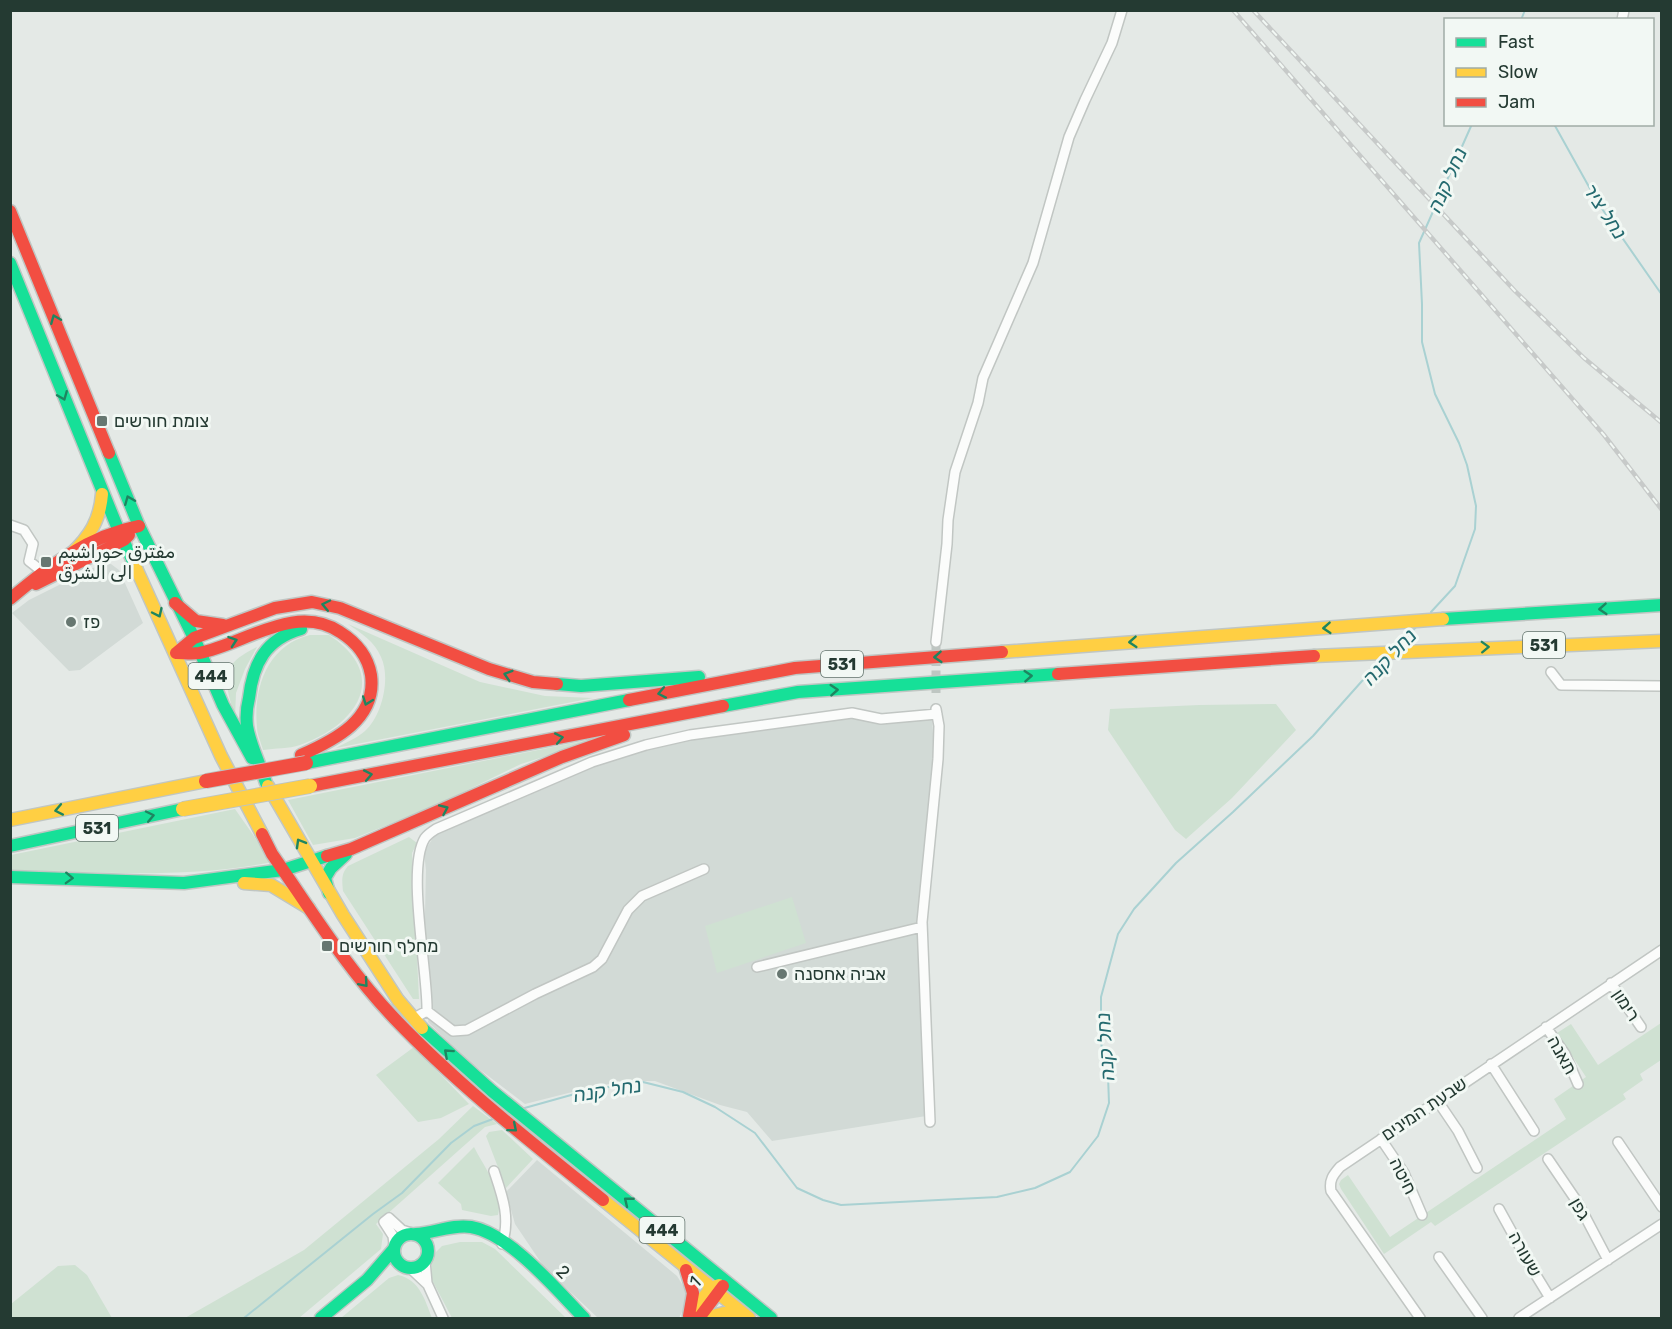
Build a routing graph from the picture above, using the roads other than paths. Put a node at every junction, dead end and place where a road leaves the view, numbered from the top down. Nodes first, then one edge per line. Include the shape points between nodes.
1 (1122, 10) edge
2 (10, 211) edge
3 (10, 263) edge
4 (102, 489) junction
5 (10, 525) edge
6 (139, 526) junction
7 (121, 534) junction
8 (71, 554) junction
9 (47, 575) junction
10 (10, 600) edge
11 (175, 603) junction
12 (1662, 605) edge
13 (233, 625) junction
14 (348, 636) junction
15 (194, 638) junction
16 (1662, 641) edge
17 (936, 642) tunnel mouth
18 (201, 652) junction
19 (176, 653) junction
20 (795, 668) junction
21 (1551, 672) dead end
22 (1662, 686) edge
23 (798, 692) junction
24 (303, 759) junction
25 (266, 783) junction
26 (10, 819) edge
27 (409, 825) junction
28 (429, 834) junction
29 (10, 846) edge
30 (351, 849) junction
31 (311, 862) junction
32 (704, 869) dead end
33 (283, 870) junction
34 (10, 877) edge
35 (184, 883) junction
36 (329, 892) junction
37 (309, 908) junction
38 (922, 927) junction
39 (1662, 950) edge
40 (757, 968) dead end
41 (1611, 984) junction
42 (427, 1011) junction
43 (414, 1018) junction
44 (1546, 1027) junction
45 (1641, 1027) dead end
46 (1491, 1064) junction
47 (1578, 1084) dead end
48 (1437, 1100) junction
49 (930, 1122) dead end
50 (1534, 1131) dead end
51 (1381, 1139) junction
52 (1618, 1142) dead end
53 (1548, 1159) dead end
54 (1477, 1168) dead end
55 (494, 1171) dead end
56 (1662, 1207) edge
57 (1499, 1209) dead end
58 (1422, 1215) dead end
59 (1662, 1224) edge
60 (413, 1234) junction
61 (503, 1242) junction
62 (394, 1247) junction
63 (427, 1256) junction
64 (1439, 1257) dead end
65 (1608, 1260) junction
66 (682, 1263) junction
67 (406, 1267) junction
68 (367, 1280) junction
69 (718, 1288) junction
70 (429, 1289) junction
71 (1551, 1298) junction
72 (321, 1318) edge
73 (443, 1318) edge
74 (585, 1318) edge
75 (692, 1318) edge
76 (705, 1318) edge
77 (749, 1318) edge
78 (771, 1318) edge
79 (1420, 1318) edge
80 (1482, 1318) edge
81 (1519, 1318) edge

1 - 17 street via 1113,43 1069,137 1033,263 983,378 955,472
6 -> 2 main road, 444
3 -> 4 main road, 444
4 - 7 main road, 444
4 - 8 main road via 100,516 88,538
5 - 9 street via 24,530 33,544 29,561
6 - 7 main road
6 - 11 main road, 444
7 - 8 main road
7 - 9 main road
7 -> 19 main road, 444
8 - 9 main road
9 - 10 main road
11 - 13 main road via 199,622
11 - 15 main road, 444
12 -> 20 main road, 531
13 - 15 main road
20 -> 13 main road via 581,686 533,682 508,675 325,604 299,603 275,608
18 -> 14 main road via 301,621 333,626
14 -> 24 main road via 369,665 370,699 363,712 338,737
14 - 25 main road via 322,629 298,630 277,640 257,662 249,686 247,723
15 - 18 main road, 444
15 - 19 main road
23 -> 16 main road, 531 via 1426,649
18 - 19 main road
18 - 25 main road, 444 via 223,705
19 - 33 main road, 444 via 220,756
20 -> 24 main road, 531
21 - 22 street via 1561,684
27 -> 23 main road via 592,745
29 -> 23 main road, 531, bridge via 183,809
24 -> 26 main road, 531, bridge
31 -> 25 main road, 444
27 - 28 street
27 - 30 main road
28 - 38 street via 592,762 646,745 852,712 881,719 936,711 938,759
28 - 42 street via 420,852 418,876
30 - 31 main road
30 - 36 main road via 325,878
31 - 33 main road
31 - 36 main road, 444
32 - 42 street via 635,901 602,959 593,967 467,1029 453,1031
33 - 35 main road
33 - 37 main road, 444
34 -> 35 main road
35 - 37 main road via 271,885
36 - 43 main road, 444 via 398,1000
37 -> 66 main road, 444 via 349,966 394,1018 482,1102
38 - 40 street
38 - 49 street
39 - 41 street, שבעת המינים
41 - 44 street, שבעת המינים
41 - 45 street, רימון
42 - 43 street
69 -> 43 main road, 444
44 - 46 street, שבעת המינים
44 - 47 street, תאנה via 1565,1054
46 - 48 street, שבעת המינים
46 - 50 street
48 - 51 street, שבעת המינים
48 - 54 street
51 - 58 street, חיטה via 1404,1173
51 - 79 street, שבעת המינים via 1336,1172 1330,1180 1331,1191
52 - 56 street
53 - 65 street, גפן via 1578,1203
55 - 61 street via 506,1210
57 - 71 street, שעורה
59 - 65 street
60 - 61 main road, 2 via 474,1227 491,1232
60 - 62 main road via 401,1236
60 - 62 street via 389,1218 384,1222 393,1236
60 - 63 main road via 426,1242
61 - 63 main road, 2 via 460,1234 438,1240
61 - 74 main road, 2
62 - 67 main road via 396,1259
62 - 68 main road
63 - 67 main road via 418,1266
63 - 70 street
64 - 80 street
65 - 71 street
66 - 69 main road, 444
66 - 75 main road via 694,1291
67 - 68 main road via 382,1271
67 - 70 street via 422,1278
68 - 72 main road
69 - 75 main road, 1
69 - 77 main road, 444
69 - 78 main road, 444
70 - 73 street
71 - 81 street
76 - 77 main road via 729,1312

